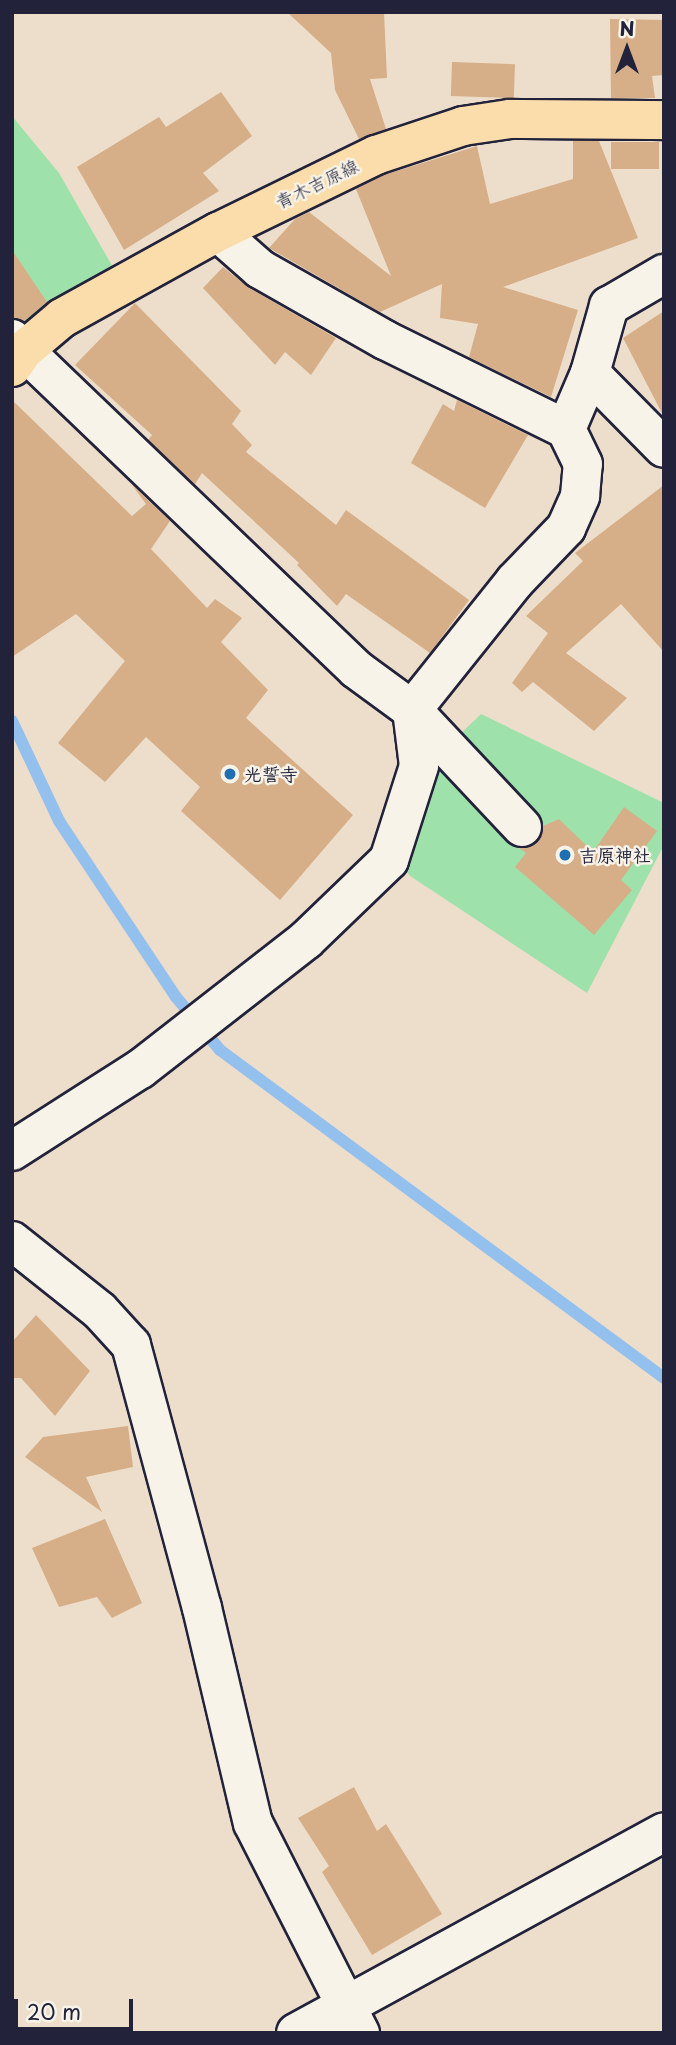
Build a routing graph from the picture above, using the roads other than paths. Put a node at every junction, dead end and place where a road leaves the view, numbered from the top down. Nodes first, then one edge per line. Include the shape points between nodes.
1 (664, 120) edge
2 (218, 232) junction
3 (664, 274) edge
4 (16, 352) edge
5 (590, 373) junction
6 (566, 429) junction
7 (664, 449) edge
8 (412, 710) junction
9 (522, 827) dead end
10 (12, 1151) edge
11 (12, 1241) edge
12 (664, 1832) edge
13 (352, 2018) edge
14 (296, 2033) edge

1 - 2 main road, 青木吉原線 via 510,118 463,127 376,155
2 - 4 main road, 青木吉原線 via 62,318
2 - 6 street via 260,270 316,302
3 - 5 street via 609,306
4 - 8 street via 356,669
5 - 6 street
5 - 7 street
6 - 8 street via 583,464 580,496 566,528 515,581
8 - 9 street
8 - 10 street via 419,766 389,860 306,940 140,1069
11 - 13 street via 100,1311 131,1345 199,1595 253,1823
12 - 13 street
13 - 14 street

